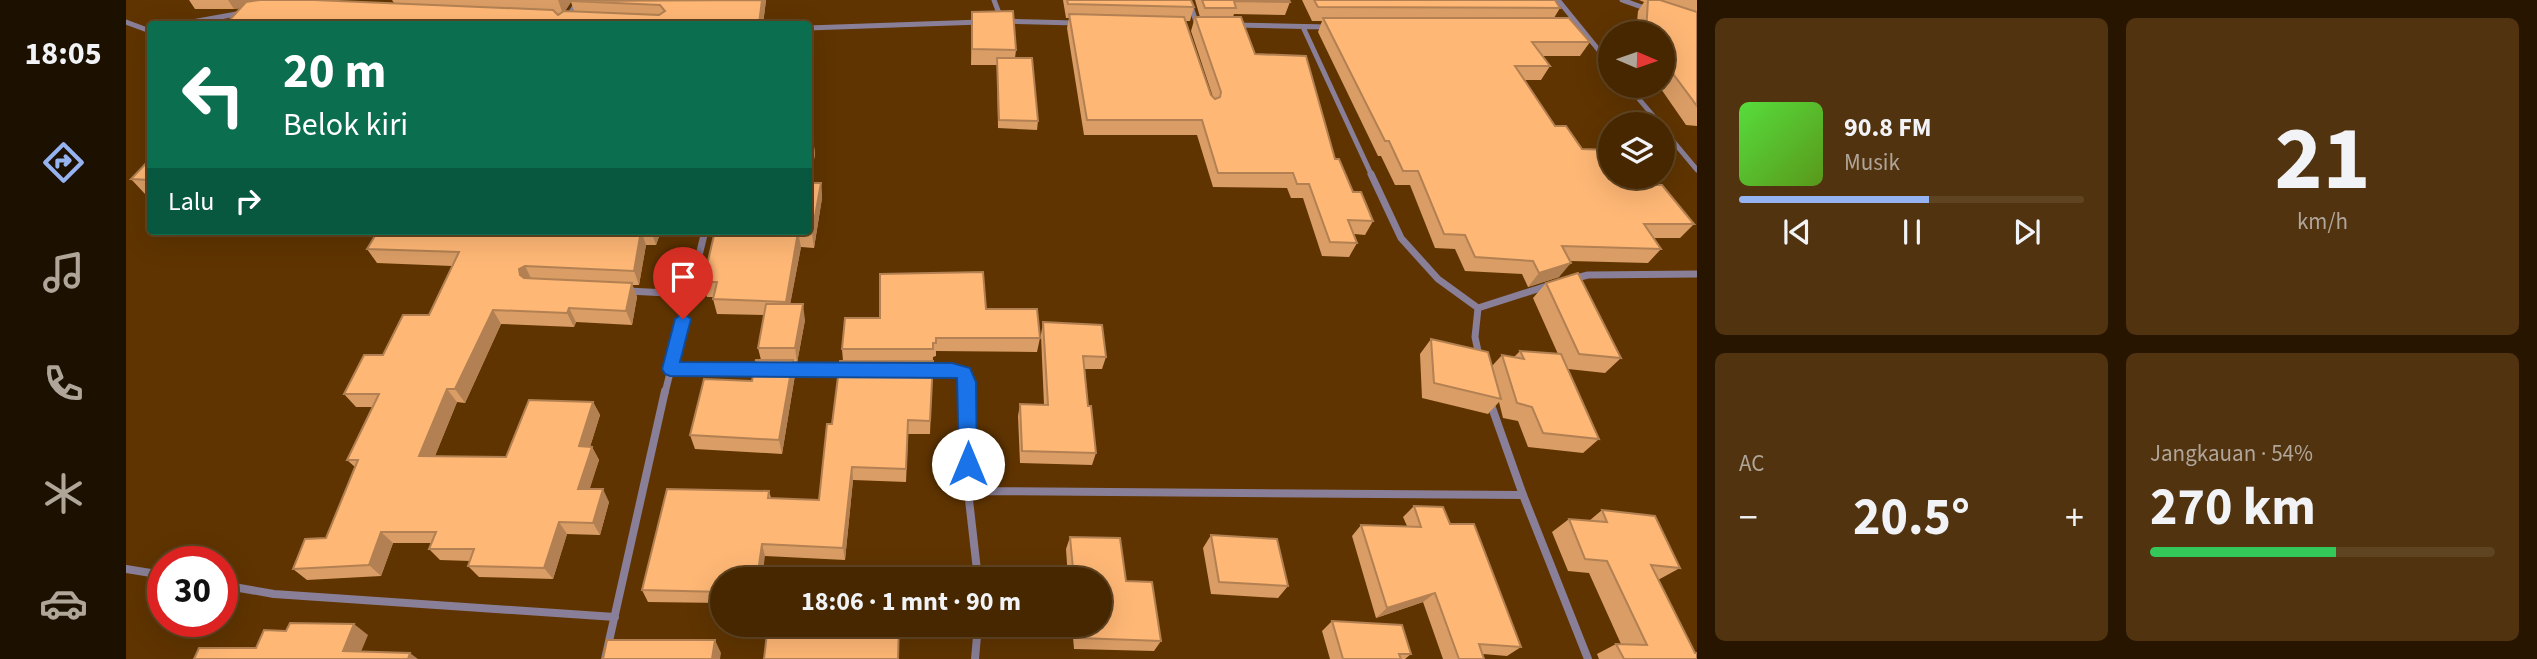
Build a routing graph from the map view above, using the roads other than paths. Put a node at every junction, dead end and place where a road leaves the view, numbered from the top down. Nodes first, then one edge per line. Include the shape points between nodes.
1 (579, 0) edge
2 (994, 0) edge
3 (1189, 0) edge
4 (1558, 0) edge
5 (1622, 0) edge
6 (255, 11) edge
7 (1657, 12) edge
8 (554, 19) edge
9 (578, 20) edge
10 (1002, 20) junction
11 (198, 21) edge
12 (561, 21) edge
13 (565, 21) edge
14 (571, 21) edge
15 (126, 22) edge
16 (1086, 23) edge
17 (1197, 24) junction
18 (1210, 25) edge
19 (1224, 25) edge
20 (1184, 26) edge
21 (1303, 27) junction
22 (1331, 27) edge
23 (1568, 27) edge
24 (1580, 27) junction
25 (812, 28) edge
26 (147, 29) edge
27 (1598, 49) edge
28 (1638, 98) edge
29 (1649, 112) edge
30 (1675, 143) edge
31 (1697, 170) edge
32 (704, 235) edge
33 (1697, 274) edge
34 (624, 291) edge
35 (689, 294) junction
36 (1478, 309) junction
37 (1481, 363) edge
38 (670, 369) junction
39 (764, 369) edge
40 (778, 369) edge
41 (858, 369) edge
42 (912, 369) edge
43 (1487, 389) edge
44 (968, 491) junction
45 (1523, 495) junction
46 (977, 567) edge
47 (126, 569) edge
48 (147, 572) edge
49 (238, 588) edge
50 (615, 617) junction
51 (978, 637) edge
52 (605, 659) edge
53 (975, 659) edge
54 (1588, 659) edge

1 - 13 street
2 - 10 street
3 - 17 street
4 - 24 street
5 - 7 street
6 - 11 street
8 - 12 street
9 - 14 street
10 - 16 street
10 - 25 street
15 - 26 street
17 - 18 street
17 - 20 street
19 - 21 street
21 - 22 street
21 - 36 street via 1401,239 1438,279
23 - 24 street
24 - 27 street
28 - 29 street
30 - 31 street
32 - 35 street
33 - 36 street via 1588,275
34 - 35 street
35 - 38 street
36 - 37 street via 1475,337
38 - 39 street
38 - 50 street
40 - 41 street
42 - 44 street via 964,373
43 - 45 street
44 - 45 street
44 - 46 street
45 - 54 street
47 - 48 street
49 - 50 street
50 - 52 street
51 - 53 street

